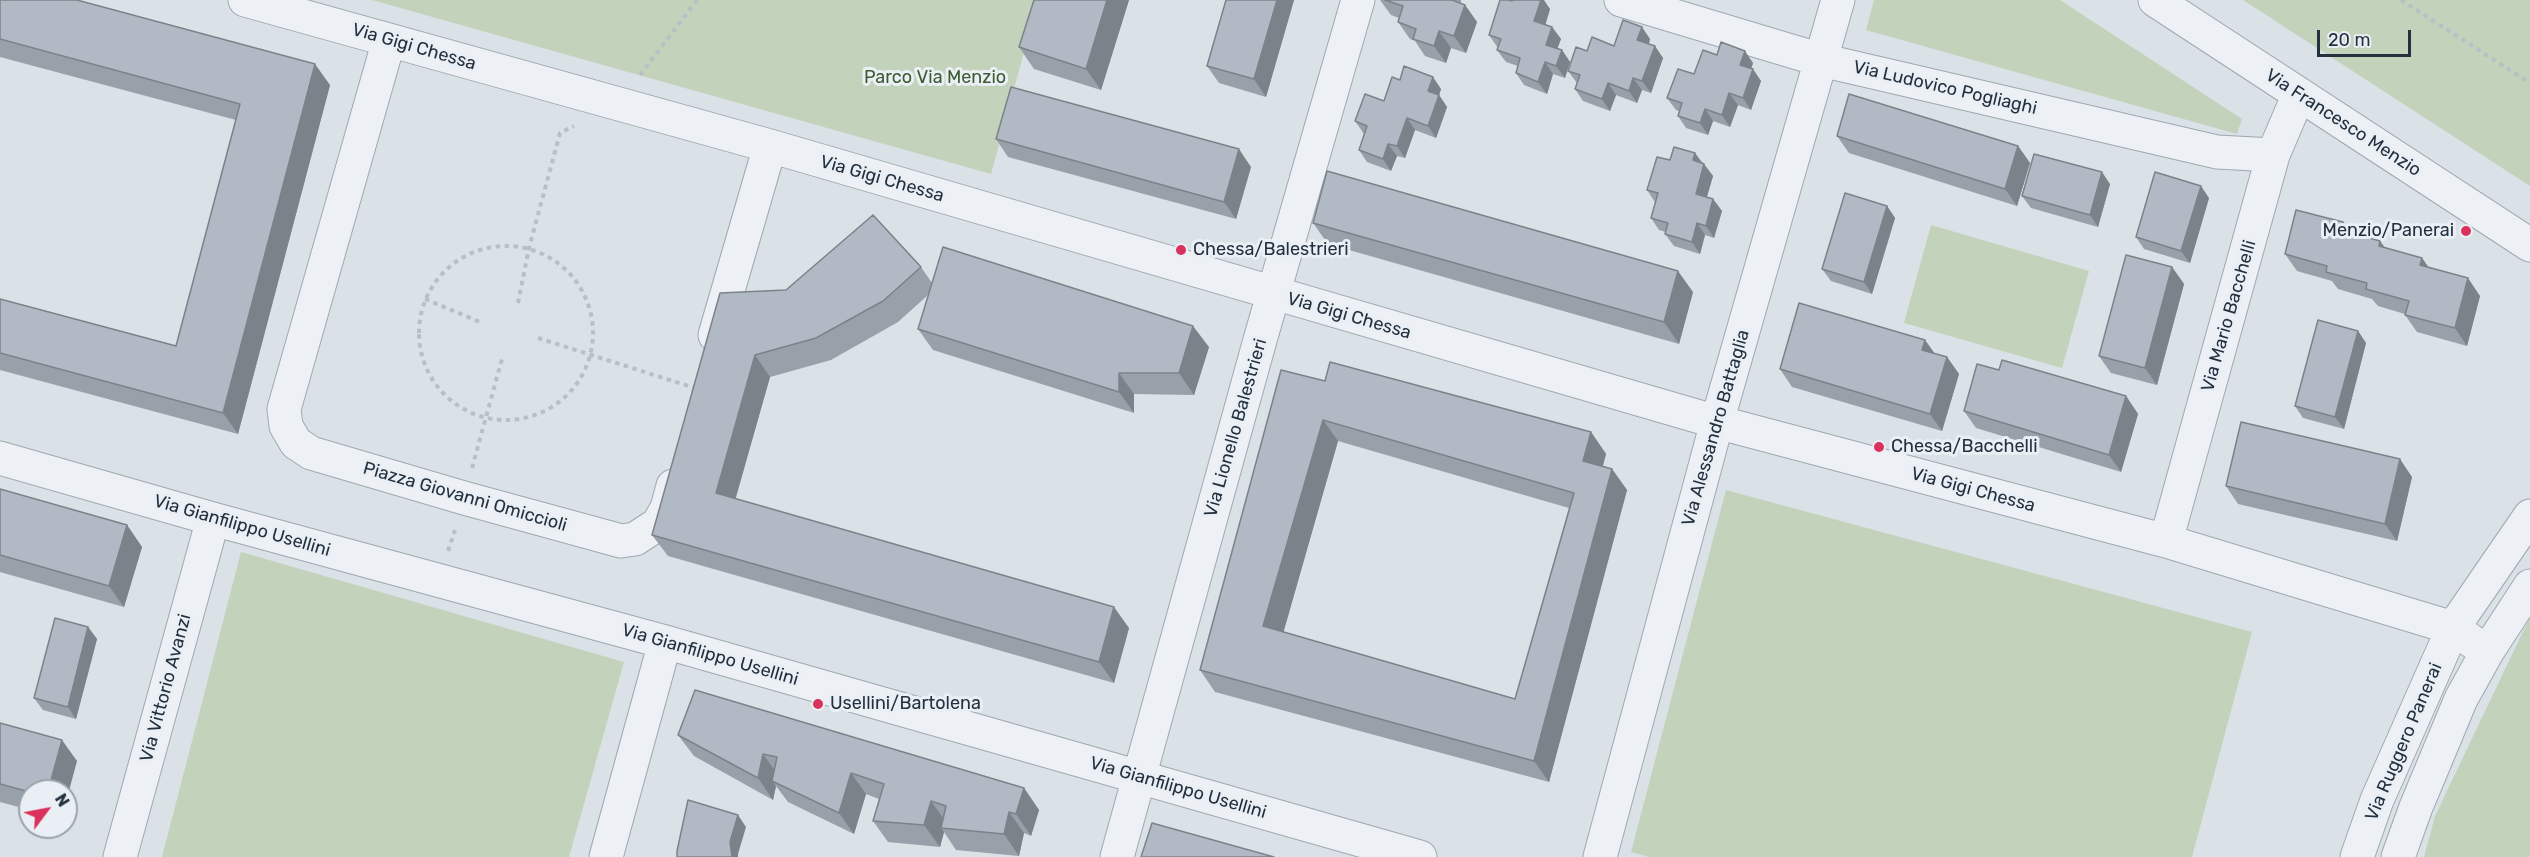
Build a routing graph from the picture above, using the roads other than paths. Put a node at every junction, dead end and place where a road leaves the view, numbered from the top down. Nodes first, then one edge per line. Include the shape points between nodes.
1 (245, 0) edge
2 (1358, 0) edge
3 (1621, 0) edge
4 (1838, 0) edge
5 (2155, 0) edge
6 (389, 40) junction
7 (1821, 60) junction
8 (2299, 94) junction
9 (770, 146) junction
10 (2273, 155) junction
11 (2530, 245) edge
12 (1274, 294) junction
13 (700, 390) edge
14 (1717, 422) junction
15 (682, 454) edge
16 (0, 458) edge
17 (2530, 516) edge
18 (213, 519) junction
19 (2166, 541) junction
20 (2530, 586) edge
21 (2453, 627) junction
22 (665, 642) junction
23 (2487, 652) junction
24 (1139, 777) junction
25 (120, 857) edge
26 (606, 857) edge
27 (1117, 857) edge
28 (1420, 857) edge
29 (1600, 857) edge
30 (2357, 857) edge
31 (2398, 857) edge

1 - 6 street, Via Gigi Chessa
2 - 12 street, Via Lionello Balestrieri
3 - 7 street, Via Ludovico Pogliaghi
4 - 7 street, Via Alessandro Battaglia
5 - 8 street, Via Francesco Menzio
6 - 9 street, Via Gigi Chessa
6 - 15 street, Piazza Giovanni Omiccioli via 284,409 286,426 296,443 311,453 621,541 635,539 658,524 667,508
7 - 10 street, Via Ludovico Pogliaghi via 2217,152
7 - 14 street, Via Alessandro Battaglia
8 - 10 street, Via Mario Bacchelli
8 - 11 street, Via Francesco Menzio
9 - 12 street, Via Gigi Chessa
9 - 13 street
10 - 19 street, Via Mario Bacchelli
12 - 14 street, Via Gigi Chessa
12 - 24 street, Via Lionello Balestrieri
14 - 19 street, Via Gigi Chessa
14 - 29 street, Via Alessandro Battaglia
16 - 18 street, Via Gianfilippo Usellini
17 - 21 street, Via Ruggero Panerai
18 - 22 street, Via Gianfilippo Usellini
18 - 25 street, Via Vittorio Avanzi
19 - 21 street, Via Gigi Chessa
20 - 23 street, Via Ruggero Panerai
21 - 23 street
21 - 30 street, Via Ruggero Panerai via 2377,800
22 - 24 street, Via Gianfilippo Usellini
22 - 26 street
23 - 31 street, Via Ruggero Panerai via 2461,699
24 - 27 street, Via Lionello Balestrieri
24 - 28 street, Via Gianfilippo Usellini

